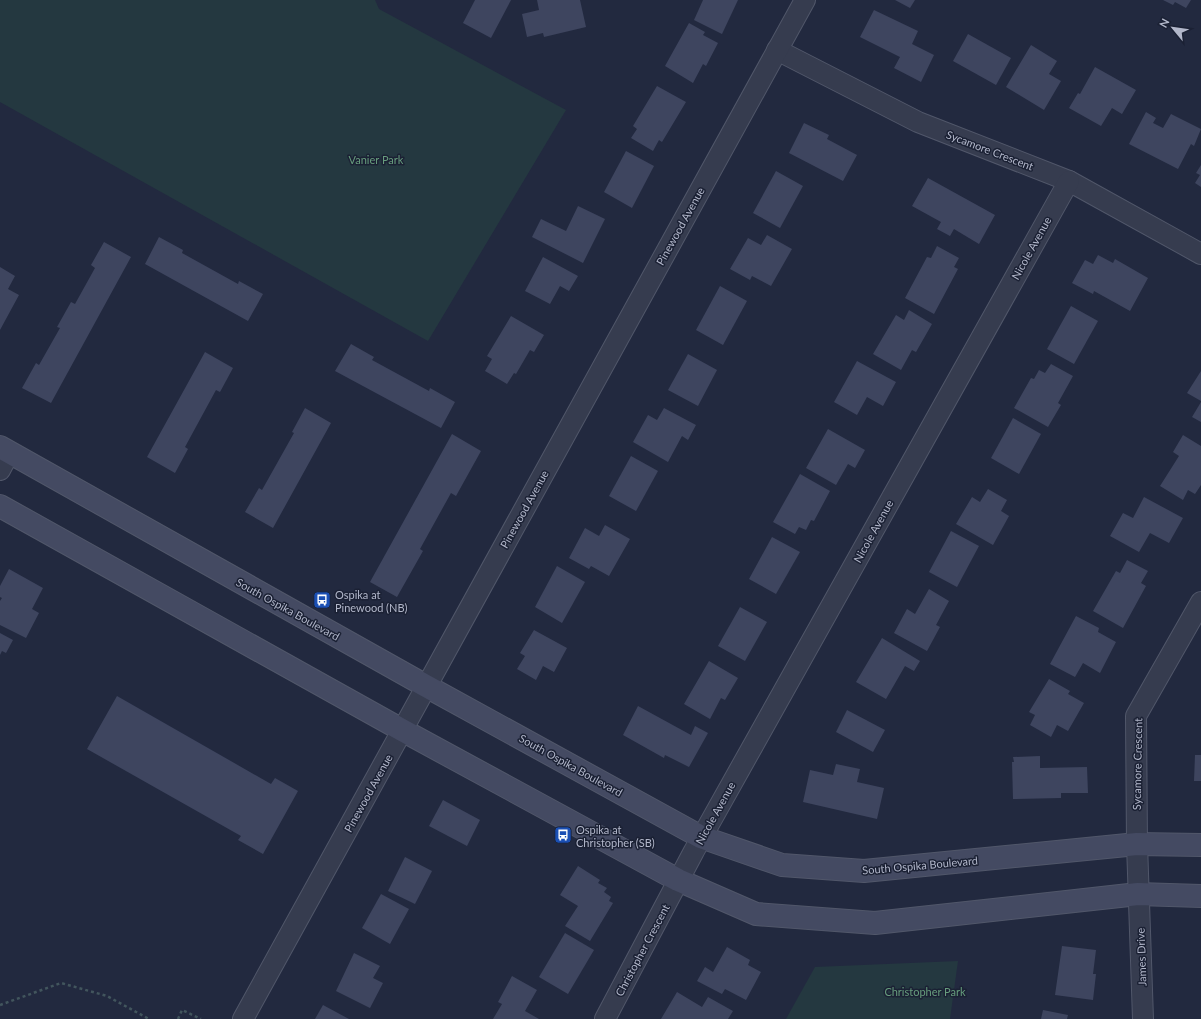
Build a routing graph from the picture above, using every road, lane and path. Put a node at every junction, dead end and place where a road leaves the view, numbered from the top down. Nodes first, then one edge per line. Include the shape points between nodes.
1 (805, 0) edge
2 (777, 50) junction
3 (1069, 181) junction
4 (1201, 254) edge
5 (3, 457) edge
6 (0, 506) edge
7 (1201, 602) edge
8 (426, 686) junction
9 (402, 730) junction
10 (701, 836) junction
11 (1136, 844) junction
12 (1201, 845) edge
13 (678, 880) junction
14 (1138, 894) junction
15 (1201, 896) edge
16 (0, 1005) edge
17 (149, 1019) edge
18 (178, 1019) edge
19 (200, 1019) edge
20 (243, 1019) edge
21 (605, 1019) edge
22 (1143, 1019) edge

1 - 2 street, Pinewood Avenue
2 - 3 street, Sycamore Crescent via 918,122
2 - 8 street, Pinewood Avenue
3 - 4 street, Sycamore Crescent
3 - 10 street, Nicole Avenue
5 - 8 main road, South Ospika Boulevard
6 - 9 main road
7 - 11 street, Sycamore Crescent via 1136,716
8 - 9 street, Pinewood Avenue
8 - 10 main road, South Ospika Boulevard
9 - 13 main road
9 - 20 street, Pinewood Avenue
10 - 11 main road, South Ospika Boulevard via 782,865 864,871
10 - 13 street, Nicole Avenue
11 - 12 main road, South Ospika Boulevard
11 - 14 street, Sycamore Crescent
13 - 14 main road via 756,914 875,923
13 - 21 street, Christopher Crescent
14 - 15 main road
14 - 22 street, James Drive
16 - 17 path via 61,983 107,996
18 - 19 path via 182,1010

